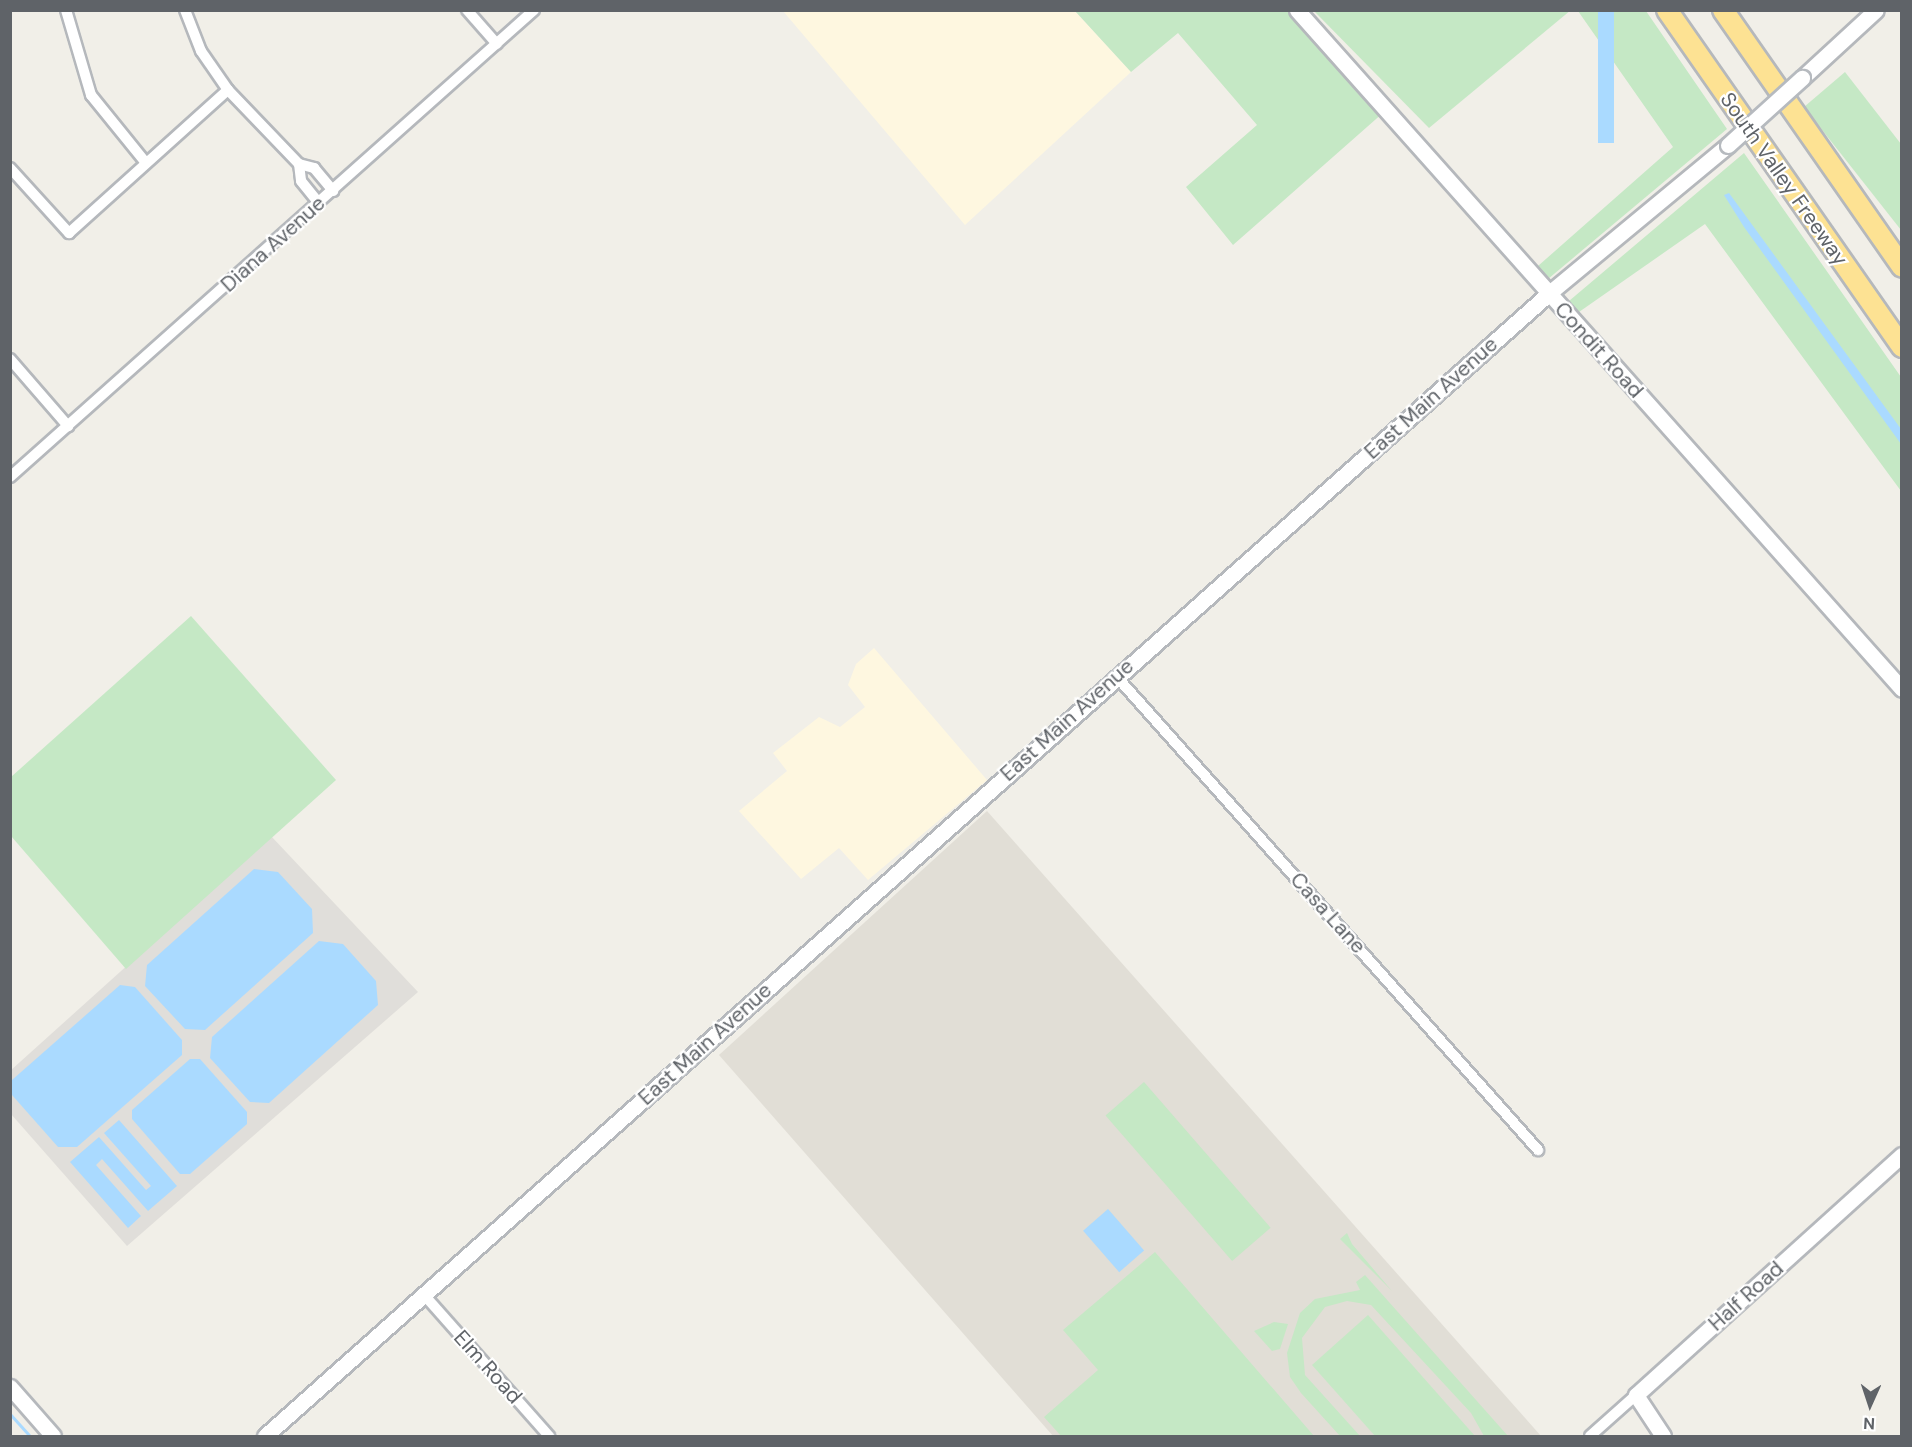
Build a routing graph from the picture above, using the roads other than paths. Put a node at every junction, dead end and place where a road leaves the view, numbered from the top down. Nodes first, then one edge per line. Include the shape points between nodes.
1 (66, 10) edge
2 (185, 10) edge
3 (467, 10) edge
4 (534, 10) edge
5 (1297, 10) edge
6 (1666, 10) edge
7 (1723, 10) edge
8 (1876, 10) edge
9 (496, 44) junction
10 (228, 90) junction
11 (146, 163) junction
12 (299, 164) junction
13 (10, 168) edge
14 (333, 191) junction
15 (320, 203) junction
16 (1902, 267) edge
17 (1548, 294) junction
18 (1902, 347) edge
19 (10, 359) edge
20 (15, 372) edge
21 (68, 426) junction
22 (10, 477) edge
23 (1116, 676) junction
24 (1902, 689) edge
25 (1538, 1150) dead end
26 (1902, 1155) edge
27 (426, 1297) junction
28 (10, 1388) edge
29 (1636, 1395) junction
30 (53, 1437) edge
31 (265, 1437) edge
32 (549, 1437) edge
33 (1590, 1437) edge
34 (1663, 1437) edge

1 - 11 street via 92,95
2 - 10 street via 201,51
3 - 9 street
4 - 9 street, Diana Avenue
5 - 17 street, Condit Road
6 - 18 highway, South Valley Freeway
7 - 16 highway
8 - 17 street, East Main Avenue, bridge via 1728,145
9 - 14 street, Diana Avenue
10 - 11 street
10 - 12 street
11 - 13 street via 69,233
12 - 14 street via 314,168
12 - 15 street via 301,181
14 - 15 street, Diana Avenue
15 - 21 street, Diana Avenue
17 - 23 street, East Main Avenue
17 - 24 street, Condit Road
19 - 20 street
20 - 21 street
21 - 22 street, Diana Avenue
23 - 25 street, Casa Lane
23 - 27 street, East Main Avenue
26 - 29 street, Half Road
27 - 31 street, East Main Avenue
27 - 32 street, Elm Road
28 - 30 street
29 - 33 street, Half Road
29 - 34 street

